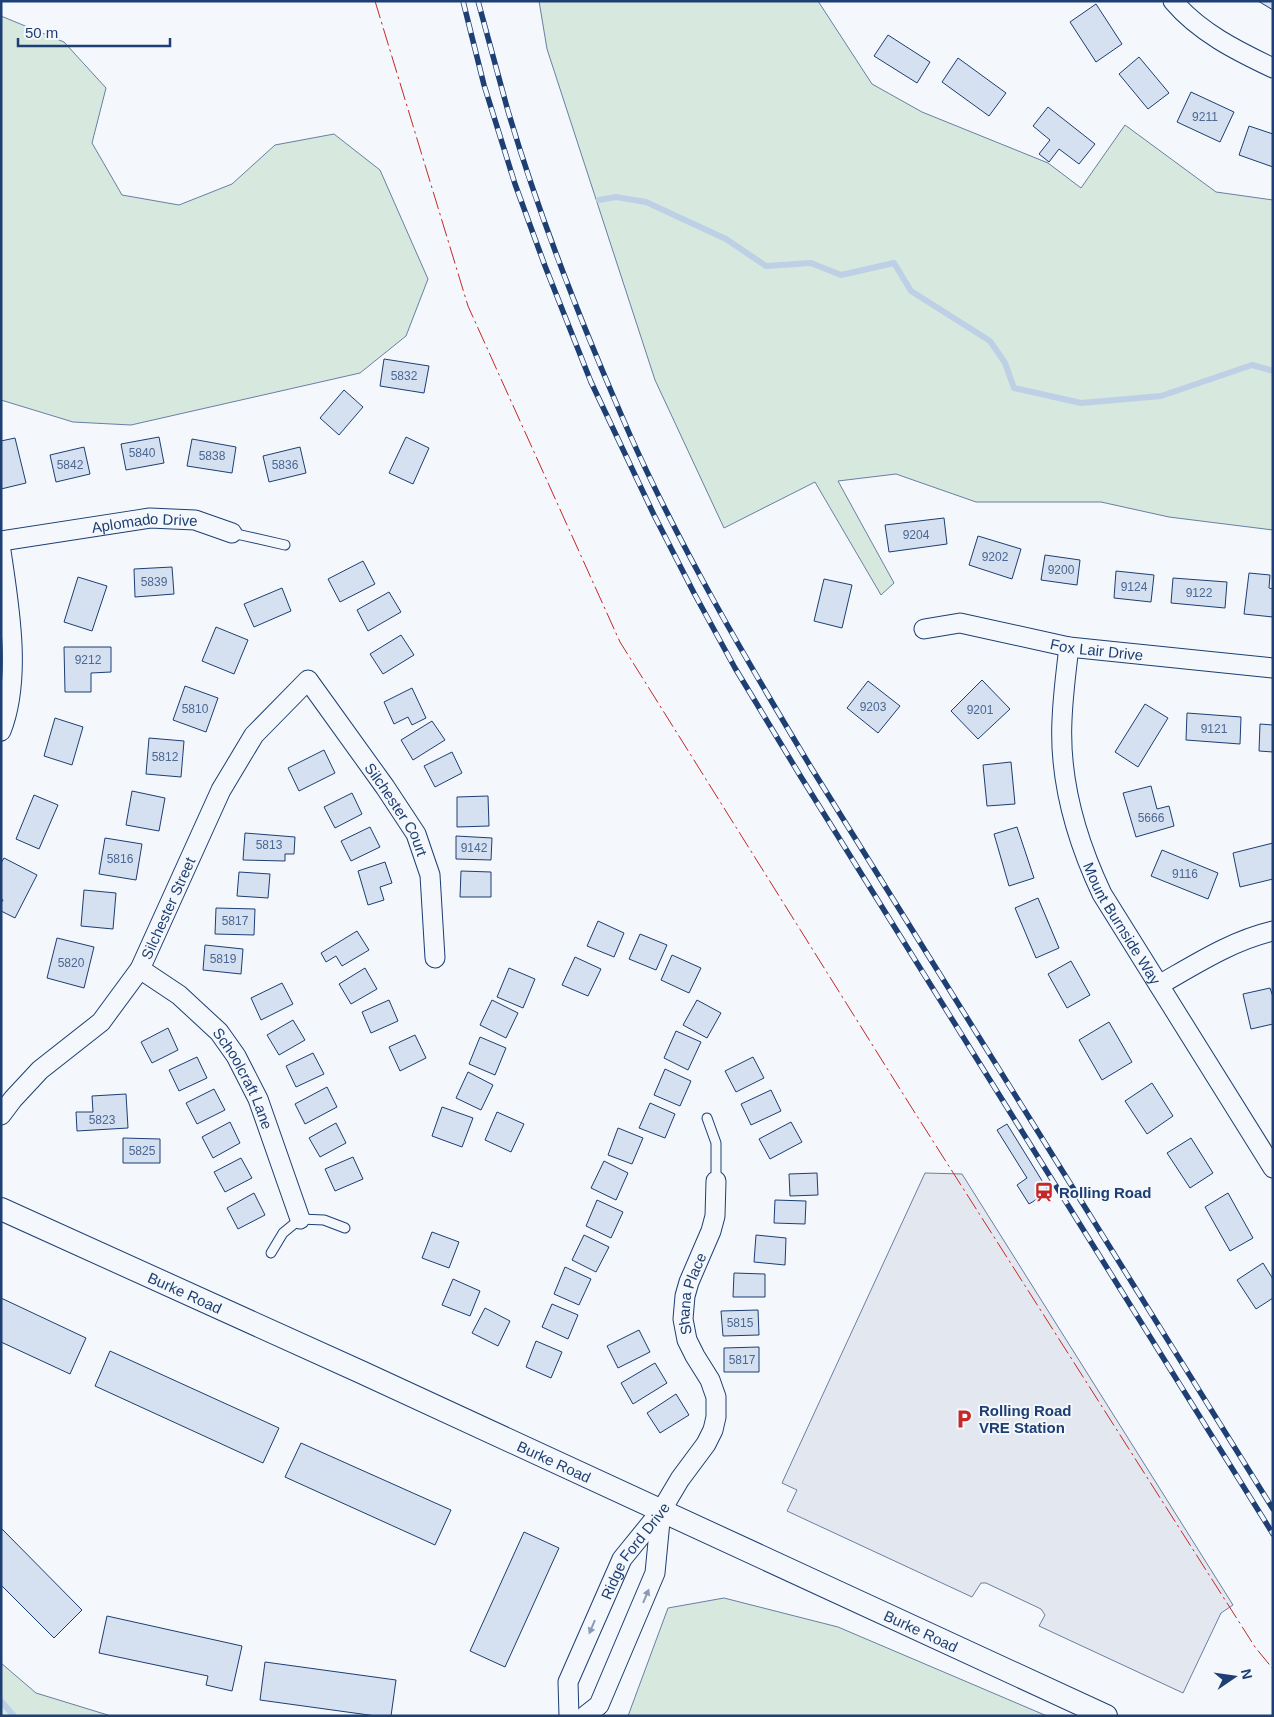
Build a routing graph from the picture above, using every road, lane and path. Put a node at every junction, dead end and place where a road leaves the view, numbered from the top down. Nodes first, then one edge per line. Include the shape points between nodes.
1 (1174, 1) edge
2 (1273, 68) edge
3 (232, 533) joint
4 (1, 541) edge
5 (284, 545) dead end
6 (1, 551) edge
7 (924, 629) dead end
8 (1069, 647) junction
9 (1273, 668) edge
10 (308, 680) joint
11 (1, 731) edge
12 (1273, 931) edge
13 (435, 958) dead end
14 (140, 970) junction
15 (1159, 985) junction
16 (1, 1115) edge
17 (708, 1118) dead end
18 (1273, 1168) edge
19 (716, 1181) joint
20 (1, 1209) edge
21 (300, 1220) junction
22 (345, 1228) dead end
23 (271, 1253) dead end
24 (661, 1511) junction
25 (570, 1716) edge
26 (585, 1716) edge
27 (1106, 1716) edge

1 - 2 street via 1213,35
3 - 4 street, Aplomado Drive via 195,520 150,518
3 - 5 lane, Aplomado Drive
6 - 11 street via 12,628 10,690
7 - 8 street, Fox Lair Drive via 960,623
8 - 9 street, Fox Lair Drive
8 - 15 street, Mount Burnside Way via 1062,751 1075,829 1102,894
10 - 13 street, Silchester Court via 416,834 430,875
10 - 14 street, Silchester Street via 254,735 222,790
12 - 15 street via 1211,954
14 - 16 street, Silchester Street via 101,1022 40,1070
14 - 21 street, Schoolcraft Lane via 179,995 219,1032 236,1056 258,1099
15 - 18 street, Mount Burnside Way
17 - 19 lane, Shana Place via 716,1143
19 - 24 street, Shana Place via 715,1216 684,1296 683,1319 687,1340 716,1397 716,1417 706,1444
20 - 24 street, Burke Road
21 - 22 lane via 324,1220
21 - 23 lane via 283,1233
24 -> 25 street, Ridge Ford Drive via 622,1559 568,1682
26 -> 24 street, Ridge Ford Drive via 599,1705 655,1573
24 - 27 street, Burke Road

